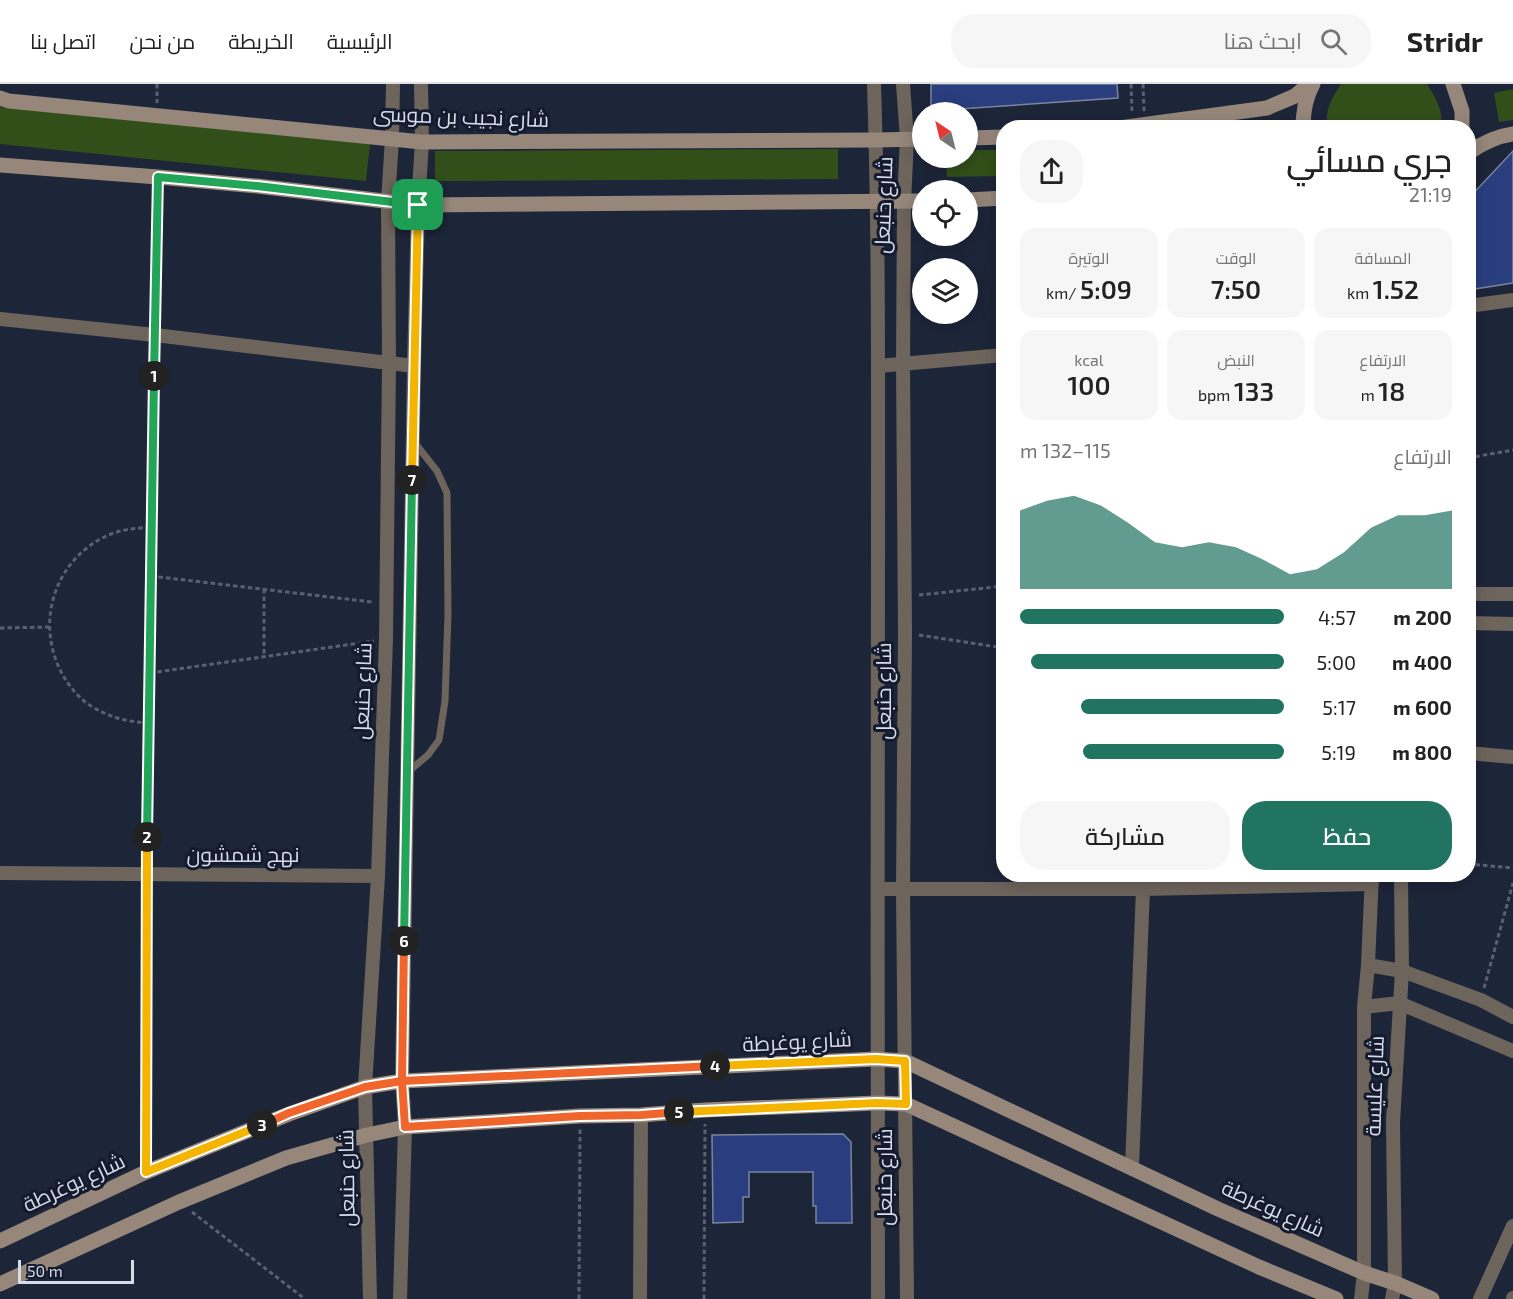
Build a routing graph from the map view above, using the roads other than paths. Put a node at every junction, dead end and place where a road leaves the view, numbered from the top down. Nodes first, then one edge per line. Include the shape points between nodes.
1 (393, 84) edge
2 (421, 84) edge
3 (874, 84) edge
4 (903, 84) edge
5 (1309, 84) edge
6 (1313, 84) edge
7 (1453, 84) edge
8 (0, 98) edge
9 (1177, 120) edge
10 (1303, 120) edge
11 (1462, 120) edge
12 (912, 125) edge
13 (1513, 134) edge
14 (996, 137) edge
15 (392, 138) junction
16 (978, 138) edge
17 (912, 139) edge
18 (876, 140) junction
19 (422, 141) junction
20 (1476, 147) edge
21 (912, 156) edge
22 (0, 165) edge
23 (996, 198) edge
24 (978, 199) edge
25 (388, 202) junction
26 (877, 202) junction
27 (904, 202) junction
28 (912, 202) edge
29 (418, 205) junction
30 (1513, 300) edge
31 (1476, 305) edge
32 (0, 319) edge
33 (996, 357) edge
34 (389, 363) junction
35 (903, 365) junction
36 (414, 366) junction
37 (878, 366) junction
38 (412, 440) junction
39 (1476, 594) edge
40 (1513, 594) edge
41 (1476, 623) edge
42 (1513, 624) edge
43 (1476, 754) edge
44 (1513, 757) edge
45 (407, 772) junction
46 (0, 873) edge
47 (378, 876) junction
48 (1303, 882) edge
49 (1372, 882) edge
50 (1401, 882) edge
51 (1143, 889) junction
52 (878, 890) junction
53 (903, 890) junction
54 (1368, 965) junction
55 (1402, 971) junction
56 (1399, 1003) junction
57 (1364, 1007) junction
58 (1513, 1017) edge
59 (1513, 1051) edge
60 (876, 1059) junction
61 (905, 1061) junction
62 (402, 1081) junction
63 (365, 1087) junction
64 (877, 1103) junction
65 (906, 1104) junction
66 (641, 1115) junction
67 (405, 1127) junction
68 (367, 1135) junction
69 (1132, 1167) junction
70 (1513, 1226) edge
71 (0, 1241) edge
72 (1364, 1274) junction
73 (0, 1284) edge
74 (1394, 1291) edge
75 (370, 1299) edge
76 (400, 1299) edge
77 (640, 1299) edge
78 (878, 1299) edge
79 (906, 1299) edge
80 (1336, 1299) edge
81 (1361, 1299) edge
82 (1432, 1299) edge
83 (1480, 1299) edge

1 - 15 street, شارع حنبعل
2 - 19 street
3 - 18 street, شارع حنبعل
4 - 12 street, شارع حنبعل
5 - 9 street via 1295,96 1267,108
6 - 10 street
7 - 11 street
8 - 15 street, شارع نجيب بن موسى
13 - 20 street
14 - 16 street
15 - 19 street, شارع نجيب بن موسى
15 - 25 street, شارع حنبعل
17 - 18 street, شارع نجيب بن موسى
18 - 19 street, شارع نجيب بن موسى
18 - 26 street, شارع حنبعل
19 - 29 street
21 - 27 street, شارع حنبعل
22 - 25 street via 257,186
23 - 24 street
25 - 29 street
25 - 34 street, شارع حنبعل
26 - 27 street
26 - 29 street
26 - 37 street, شارع حنبعل
27 - 28 street
27 - 35 street, شارع حنبعل
29 - 36 street
30 - 31 street
32 - 34 street
33 - 35 street
34 - 36 street
34 - 47 street, شارع حنبعل
35 - 37 street
35 - 53 street, شارع حنبعل
36 - 38 street
37 - 52 street, شارع حنبعل
38 - 45 street
38 - 45 lane via 437,471 447,494 448,615 445,701 439,740
39 - 40 street
41 - 42 street
43 - 44 street
45 - 62 street
46 - 47 street, نهج شمشون
47 - 63 street, شارع حنبعل
48 - 51 street
49 - 54 street, شارع عليسة
50 - 55 street, شارع عليسة
51 - 53 street
51 - 69 street
52 - 53 street
52 - 60 street, شارع حنبعل
53 - 61 street, شارع حنبعل
54 - 55 street
54 - 57 street, شارع عليسة
55 - 56 street, شارع عليسة
55 - 58 street via 1481,1000
56 - 57 street
56 - 59 street
56 - 74 street, شارع عليسة via 1393,1122
57 - 72 street, شارع عليسة
60 - 61 street, شارع يوغرطة
60 - 62 street, شارع يوغرطة
60 - 64 street, شارع حنبعل
61 - 65 street, شارع حنبعل
61 - 69 street, شارع يوغرطة
62 - 63 street, شارع يوغرطة
62 - 67 street
63 - 68 street, شارع حنبعل
63 - 71 street, شارع يوغرطة via 289,1113 146,1172
64 - 65 street
64 - 66 street
64 - 78 street, شارع حنبعل
65 - 79 street, شارع حنبعل
65 - 80 street
66 - 67 street
66 - 77 street
67 - 68 street
67 - 76 street
68 - 73 street via 286,1158
68 - 75 street, شارع حنبعل
69 - 72 street, شارع يوغرطة
70 - 83 street
72 - 74 street, شارع يوغرطة
72 - 81 street, شارع عليسة
74 - 82 street, شارع يوغرطة

